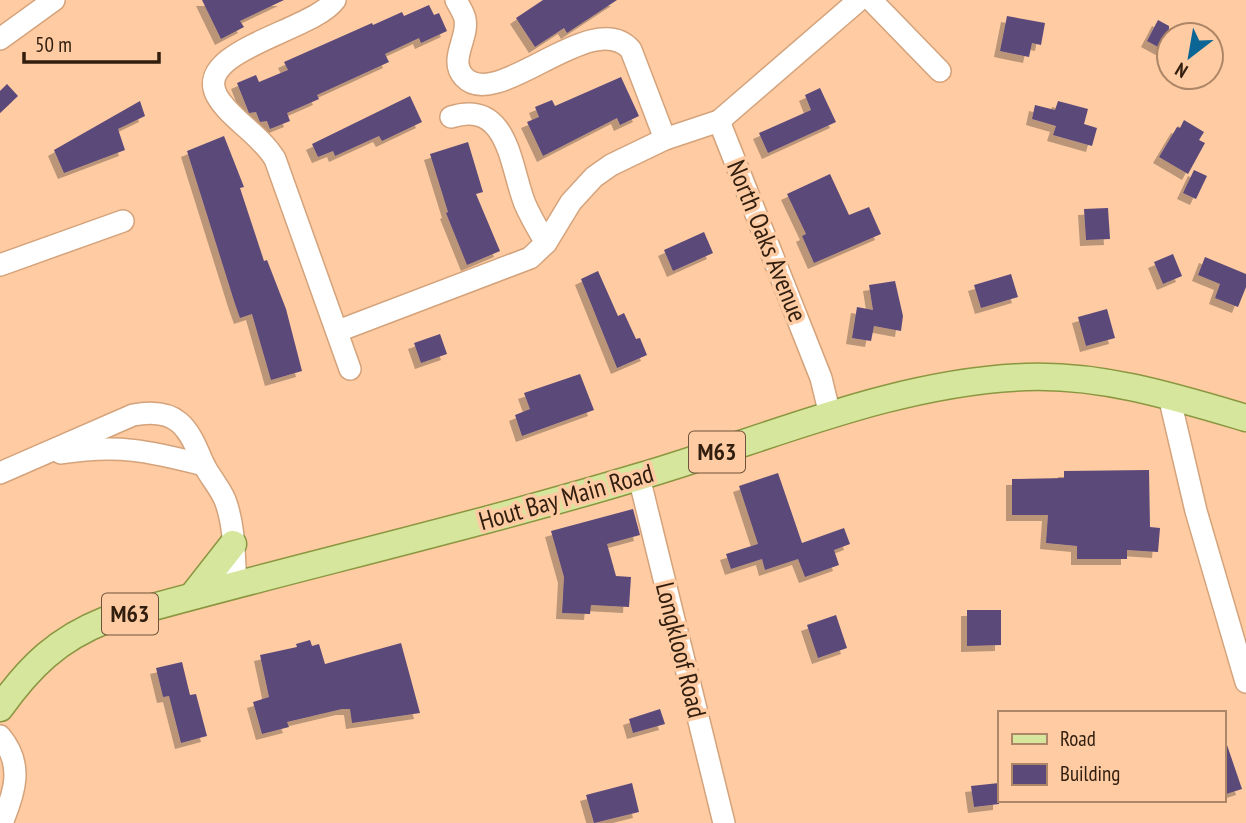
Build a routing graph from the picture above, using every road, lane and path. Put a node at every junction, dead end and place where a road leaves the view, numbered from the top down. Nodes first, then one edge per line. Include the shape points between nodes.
1 (54, 0) edge
2 (335, 0) edge
3 (456, 0) edge
4 (859, 0) edge
5 (871, 0) edge
6 (0, 39) edge
7 (940, 71) dead end
8 (452, 117) dead end
9 (719, 121) junction
10 (665, 139) junction
11 (123, 221) dead end
12 (546, 243) junction
13 (0, 265) edge
14 (338, 331) junction
15 (350, 369) dead end
16 (1169, 396) junction
17 (831, 415) junction
18 (1246, 418) edge
19 (112, 423) junction
20 (118, 447) junction
21 (28, 459) junction
22 (204, 465) junction
23 (0, 473) edge
24 (639, 477) junction
25 (233, 544) junction
26 (236, 585) junction
27 (192, 595) junction
28 (1246, 681) edge
29 (0, 708) edge
30 (0, 736) edge
31 (2, 823) edge
32 (724, 823) edge

1 - 6 street
2 - 14 street via 314,18 226,59 213,80 217,96 275,159
3 - 10 street via 465,18 458,60 469,81 501,80 592,39 613,37 631,50
4 - 9 street
5 - 7 street
8 - 12 street via 481,116 500,129 525,204
9 - 10 street
9 - 17 street, North Oaks Avenue via 821,378
10 - 12 street via 594,177 571,202
11 - 13 street
12 - 14 street via 519,264
14 - 15 street
16 - 17 main road, Hout Bay Main Road / M63 via 1122,384 1027,377 952,384
16 - 18 main road, Hout Bay Main Road / M63
16 - 28 street via 1196,511
17 - 24 main road, Hout Bay Main Road / M63
19 - 20 street
19 - 21 street
19 - 22 street via 153,411 163,414 189,431
20 - 21 street
20 - 22 street
21 - 23 street
22 - 25 street via 225,501
24 - 26 main road, Hout Bay Main Road / M63
24 - 32 street, Longkloof Road
25 - 26 street
25 - 27 main road
26 - 27 main road, Hout Bay Main Road / M63
27 - 29 main road, Hout Bay Main Road / M63 via 106,620 68,637 41,656
30 - 31 street via 14,762 17,780

